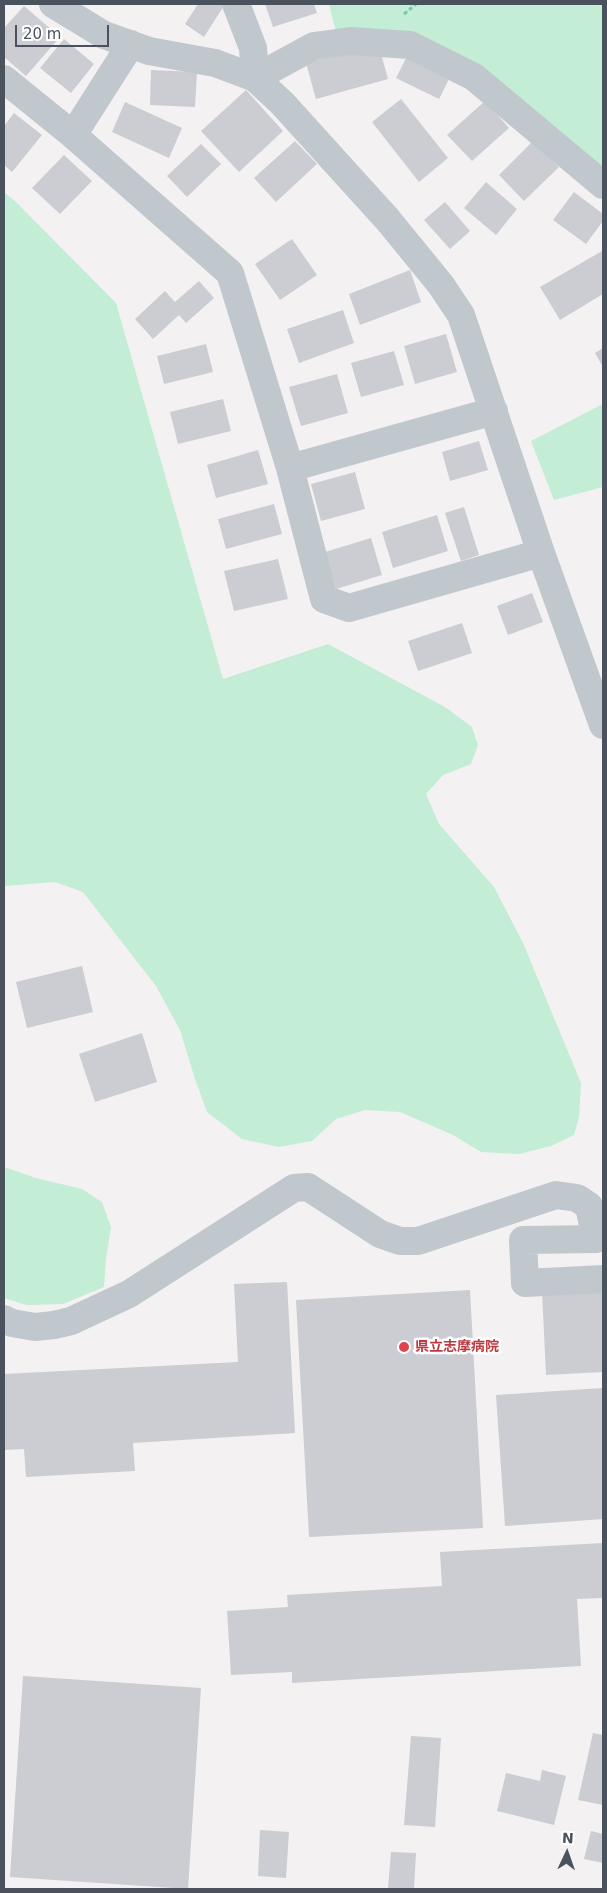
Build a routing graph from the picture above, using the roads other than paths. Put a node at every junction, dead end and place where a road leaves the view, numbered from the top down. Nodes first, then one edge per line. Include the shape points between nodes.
1 (53, 4) edge
2 (236, 4) edge
3 (131, 44) junction
4 (255, 78) junction
5 (4, 79) edge
6 (73, 135) junction
7 (603, 185) edge
8 (494, 411) junction
9 (290, 468) junction
10 (541, 553) junction
11 (603, 725) edge
12 (603, 1279) edge
13 (4, 1320) edge

1 - 3 street via 104,35
2 - 4 street via 252,48
3 - 4 street via 215,63
3 - 6 street
4 - 7 street via 314,46 351,41 410,44 474,77
4 - 8 street via 329,154 441,285 461,315
5 - 6 street
6 - 9 street via 230,274
8 - 9 street
8 - 10 street
9 - 10 street via 324,599 348,608
10 - 11 street
12 - 13 street via 525,1283 523,1240 596,1238 589,1206 577,1198 556,1195 418,1241 400,1241 380,1234 308,1187 294,1188 121,1298 71,1321 35,1327

